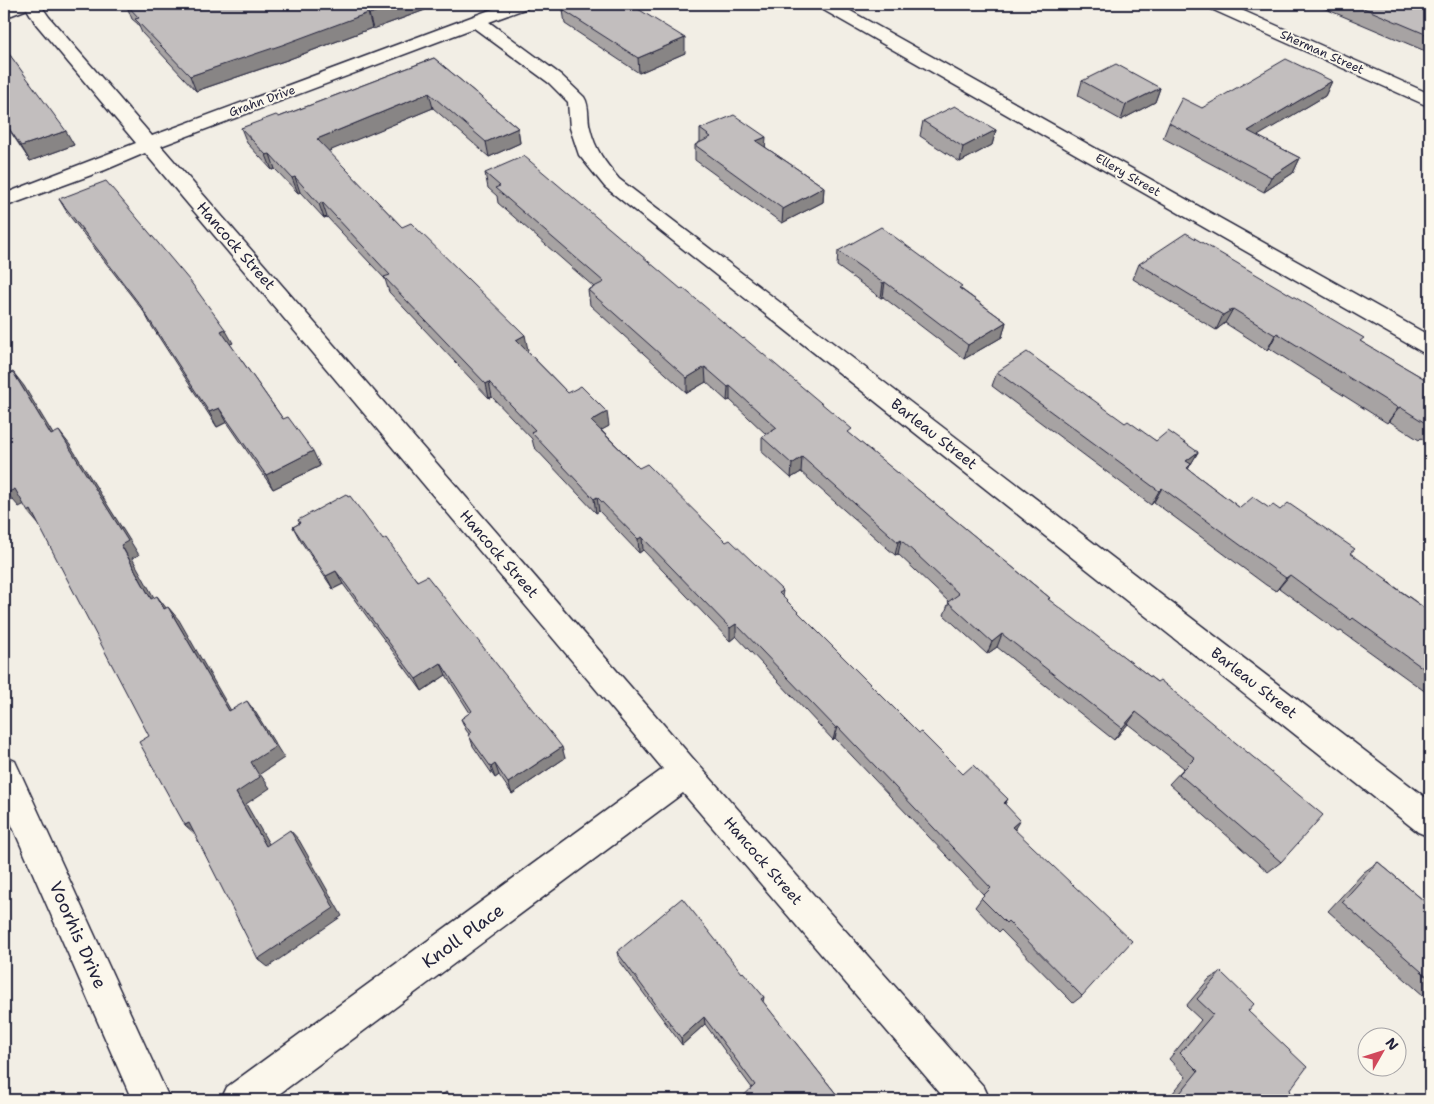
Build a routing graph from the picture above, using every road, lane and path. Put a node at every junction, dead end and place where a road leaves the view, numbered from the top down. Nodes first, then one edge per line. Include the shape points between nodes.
1 (24, 4) edge
2 (32, 4) edge
3 (521, 4) edge
4 (826, 4) edge
5 (1215, 4) edge
6 (4, 13) edge
7 (476, 21) junction
8 (1430, 101) edge
9 (149, 145) junction
10 (4, 201) edge
11 (1430, 346) edge
12 (4, 771) edge
13 (685, 772) junction
14 (1430, 821) edge
15 (151, 1100) edge
16 (240, 1100) edge
17 (971, 1100) edge

1 - 6 street
2 - 9 street, Hancock Street via 42,20
3 - 7 street, Grahn Drive
4 - 11 street, Ellery Street
5 - 8 street, Sherman Street
7 - 9 street, Grahn Drive
7 - 14 street, Barleau Street via 555,79 577,101 580,128 589,155 612,183
9 - 10 street, Grahn Drive
9 - 13 street, Hancock Street
12 - 15 street, Voorhis Drive
13 - 16 street, Knoll Place
13 - 17 street, Hancock Street

